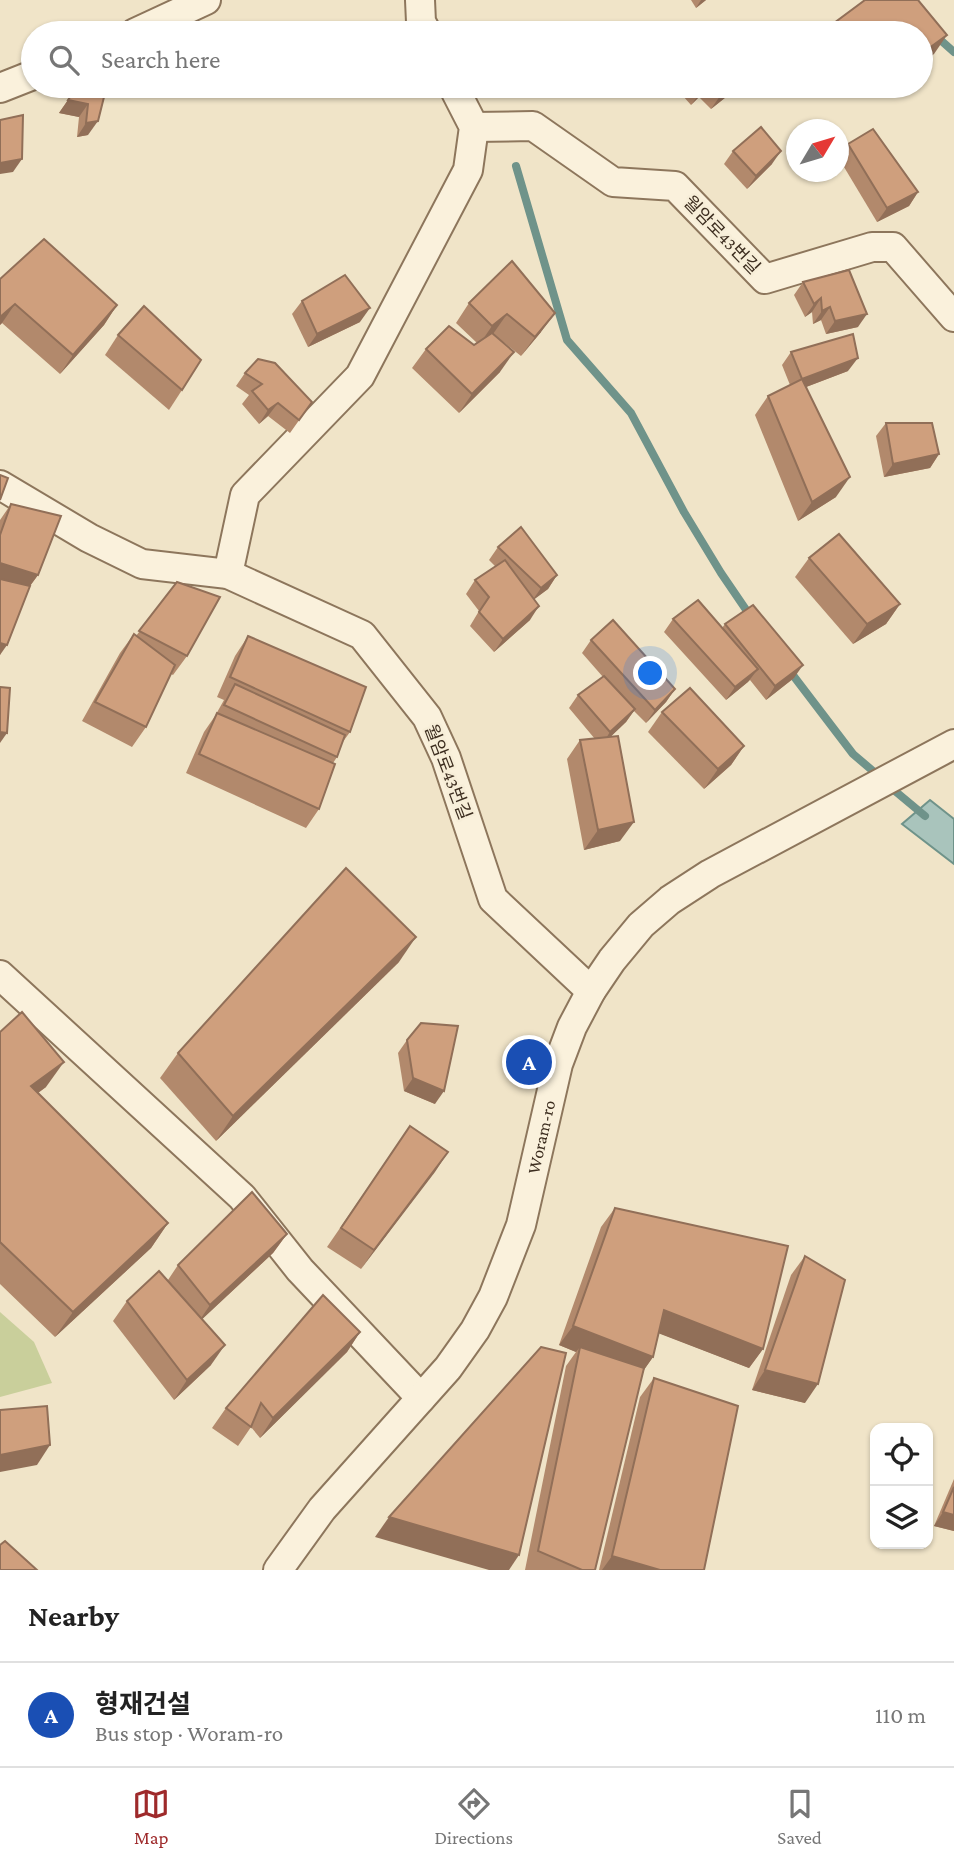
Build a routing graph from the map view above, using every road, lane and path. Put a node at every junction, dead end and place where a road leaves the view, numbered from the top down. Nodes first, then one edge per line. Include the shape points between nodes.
1 (206, 0) edge
2 (420, 0) edge
3 (161, 21) edge
4 (421, 21) edge
5 (21, 80) edge
6 (0, 88) edge
7 (459, 98) edge
8 (474, 127) junction
9 (954, 317) edge
10 (0, 485) edge
11 (228, 573) junction
12 (954, 744) edge
13 (0, 975) edge
14 (591, 991) junction
15 (421, 1398) junction
16 (278, 1570) edge

1 - 3 street
2 - 4 street
5 - 6 street
7 - 8 street
8 - 9 street, 월암로43번길 via 533,126 613,182 675,186 765,279 872,247 892,247
8 - 11 street via 468,170 360,376 246,495
10 - 11 street, 월암로43번길 via 142,564
11 - 14 street, 월암로43번길 via 362,635 427,717 446,758 493,899
12 - 14 street, Woram-ro via 710,874 670,900 641,925
13 - 15 street via 242,1196 300,1270
14 - 15 street, Woram-ro via 572,1027 552,1084 522,1225 510,1258 475,1331
15 - 16 street, Woram-ro via 322,1508

